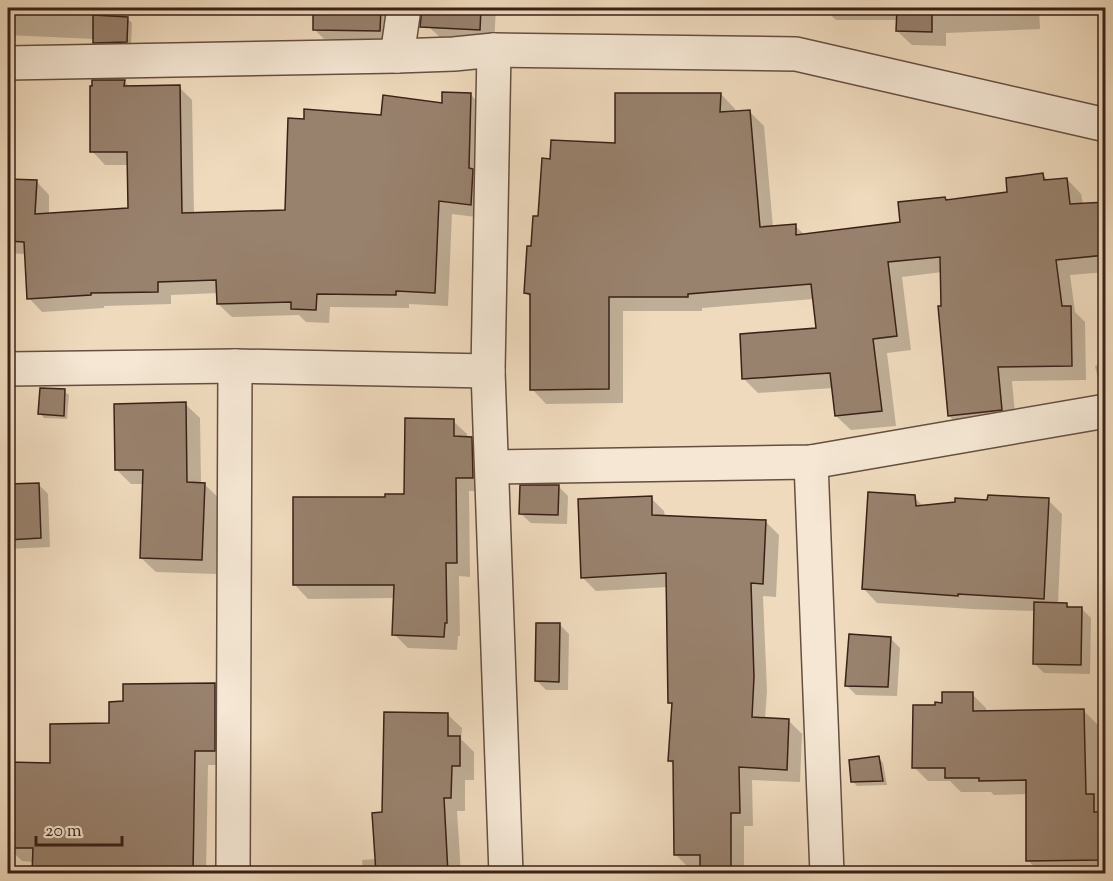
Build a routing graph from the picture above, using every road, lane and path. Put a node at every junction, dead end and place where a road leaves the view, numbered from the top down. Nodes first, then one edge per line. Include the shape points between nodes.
1 (404, 8) edge
2 (494, 50) junction
3 (397, 56) junction
4 (8, 63) edge
5 (1106, 125) edge
6 (235, 366) junction
7 (8, 369) edge
8 (488, 371) junction
9 (1106, 411) edge
10 (811, 462) junction
11 (492, 467) junction
12 (233, 873) edge
13 (506, 873) edge
14 (827, 873) edge

1 - 3 street
2 - 3 street
2 - 5 street via 796,54
2 - 8 street
3 - 4 street
6 - 7 street
6 - 8 street
6 - 12 street
8 - 11 street
9 - 10 street
10 - 11 street
10 - 14 street
11 - 13 street

